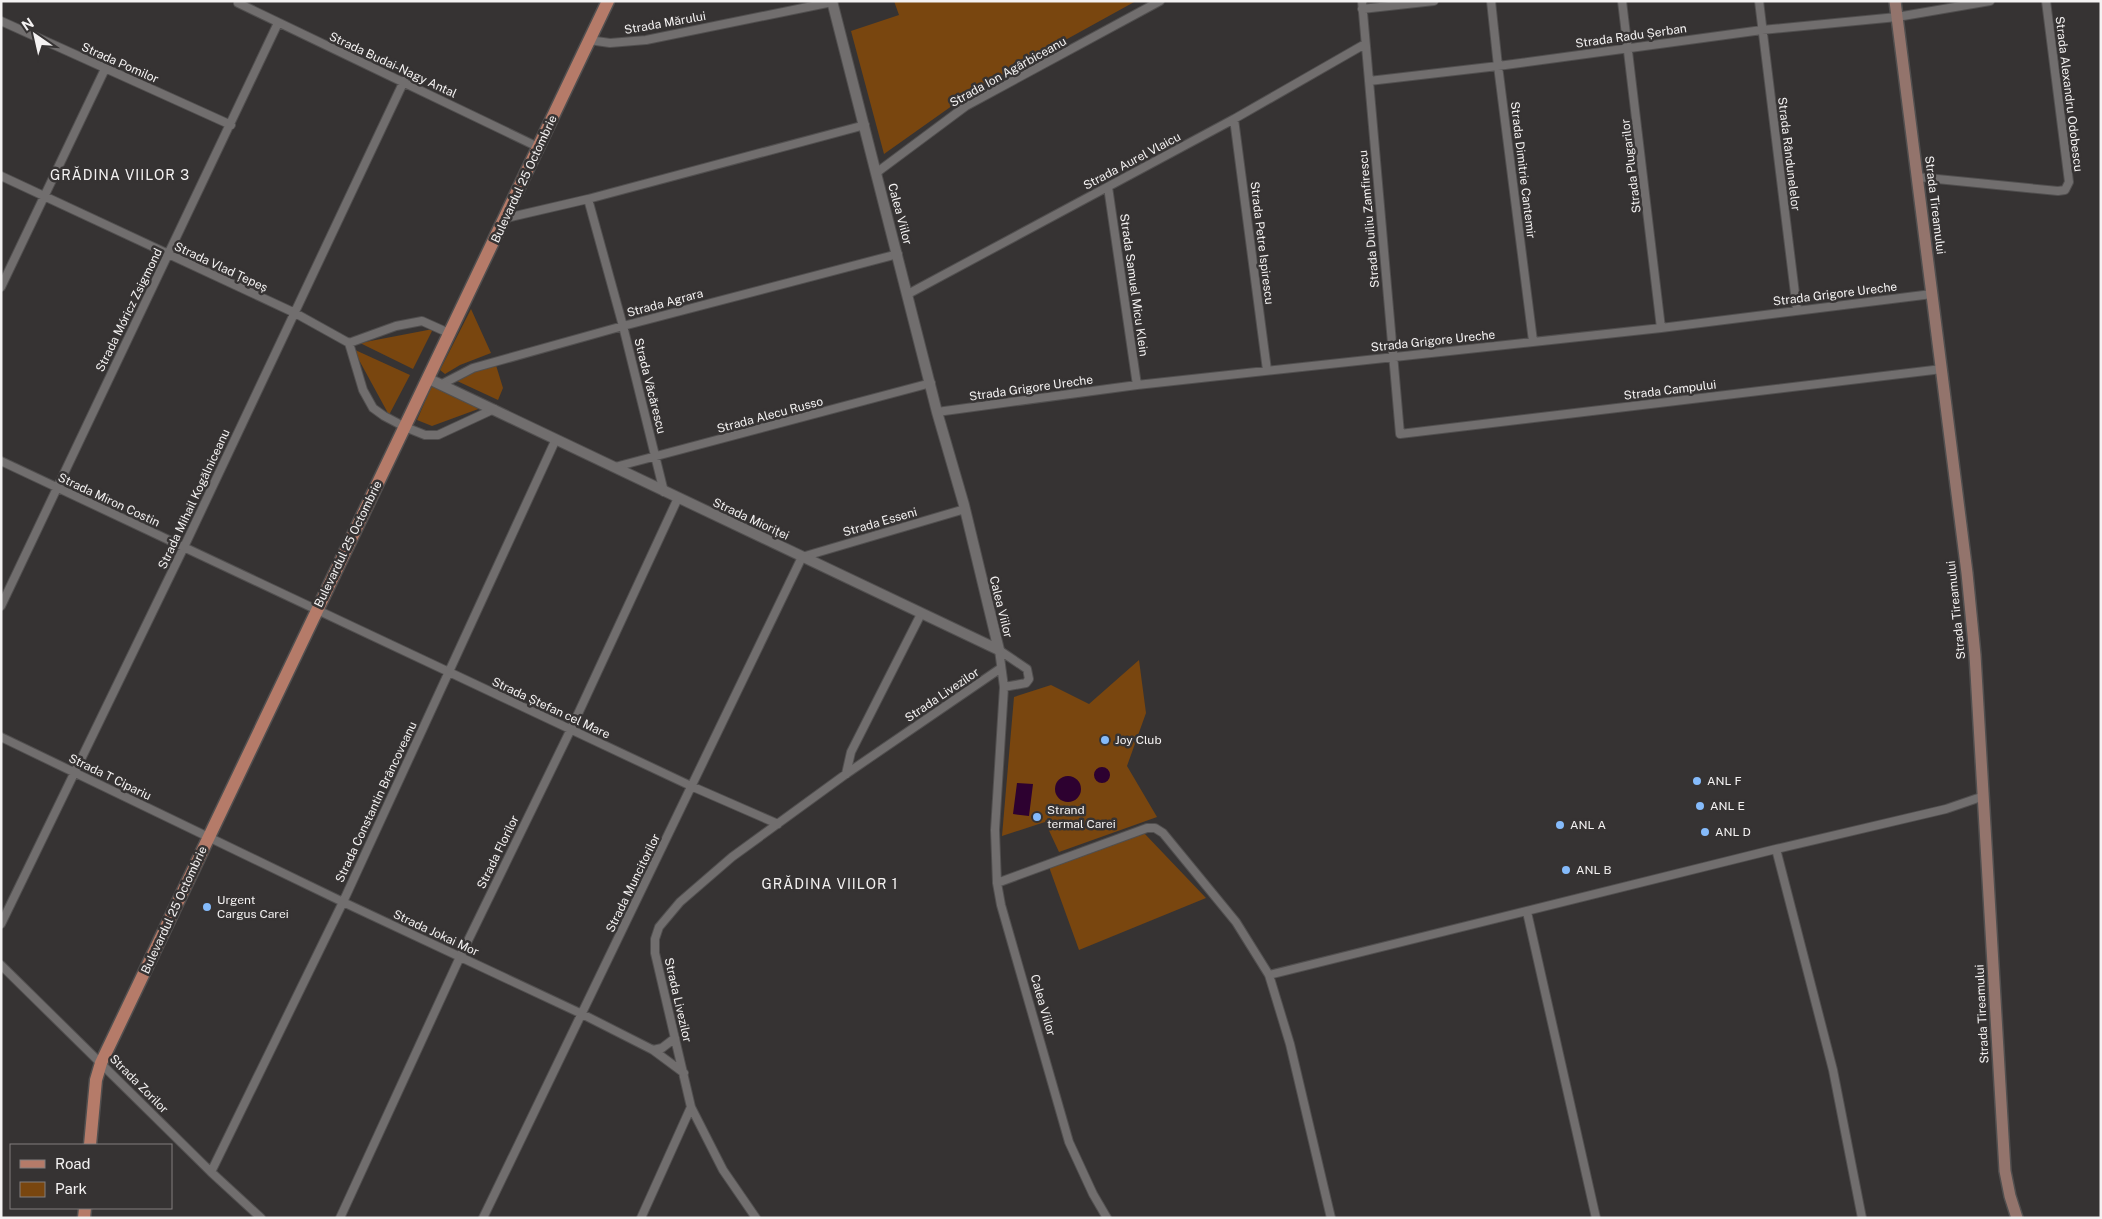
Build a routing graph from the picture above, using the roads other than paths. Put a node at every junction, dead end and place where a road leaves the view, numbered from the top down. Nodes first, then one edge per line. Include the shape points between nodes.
1 (608, 1) edge
2 (1160, 1) edge
3 (1434, 1) edge
4 (1491, 1) edge
5 (1622, 1) edge
6 (1759, 1) edge
7 (1895, 1) edge
8 (1990, 1) edge
9 (2046, 1) edge
10 (832, 2) edge
11 (238, 3) dead end
12 (1362, 5) edge
13 (1897, 17) junction
14 (1, 20) edge
15 (278, 23) junction
16 (1762, 30) junction
17 (589, 40) junction
18 (1365, 44) junction
19 (1629, 48) junction
20 (1498, 66) junction
21 (104, 69) junction
22 (404, 81) junction
23 (1368, 81) junction
24 (1234, 119) junction
25 (865, 125) junction
26 (231, 126) junction
27 (538, 148) junction
28 (876, 173) junction
29 (1, 176) edge
30 (1917, 177) junction
31 (1108, 187) junction
32 (45, 196) junction
33 (588, 199) junction
34 (506, 218) junction
35 (898, 254) junction
36 (168, 255) junction
37 (1, 287) edge
38 (908, 294) junction
39 (1932, 294) junction
40 (1797, 310) junction
41 (295, 313) junction
42 (623, 326) junction
43 (1661, 328) junction
44 (451, 334) junction
45 (1533, 341) junction
46 (349, 343) junction
47 (1393, 356) junction
48 (1942, 369) junction
49 (1267, 370) junction
50 (429, 379) junction
51 (931, 383) junction
52 (442, 384) junction
53 (1137, 385) junction
54 (494, 409) junction
55 (937, 412) junction
56 (405, 427) junction
57 (1400, 434) joint
58 (556, 440) junction
59 (657, 457) junction
60 (1, 461) edge
61 (615, 467) junction
62 (56, 488) junction
63 (664, 492) junction
64 (678, 498) junction
65 (965, 509) junction
66 (184, 547) junction
67 (802, 557) junction
68 (1, 606) edge
69 (317, 608) junction
70 (921, 614) junction
71 (999, 650) junction
72 (1001, 668) junction
73 (448, 672) junction
74 (1004, 687) junction
75 (570, 730) junction
76 (1, 737) edge
77 (76, 772) junction
78 (846, 774) junction
79 (691, 786) junction
80 (1984, 796) junction
81 (778, 824) junction
82 (209, 837) junction
83 (1776, 849) junction
84 (998, 883) junction
85 (343, 902) junction
86 (1526, 912) junction
87 (1, 924) edge
88 (460, 957) junction
89 (1, 965) edge
90 (1269, 975) junction
91 (582, 1014) junction
92 (675, 1038) junction
93 (652, 1050) junction
94 (101, 1062) junction
95 (684, 1073) junction
96 (691, 1107) junction
97 (90, 1144) edge
98 (211, 1172) junction
99 (261, 1218) edge
100 (340, 1218) edge
101 (484, 1218) edge
102 (641, 1218) edge
103 (756, 1218) edge
104 (1107, 1218) edge
105 (1331, 1218) edge
106 (1596, 1218) edge
107 (1862, 1218) edge
108 (2017, 1218) edge

1 - 17 main road, Bulevardul 25 Octombrie
2 - 28 street, Strada Ion Agârbiceanu via 966,106
3 - 12 street
4 - 20 street, Strada Dimitrie Cantemir
5 - 19 street, Strada Plugarilor
6 - 16 street, Strada Rândunelelor
7 - 13 main road, Strada Tireamului
8 - 13 street, Strada Radu Șerban
9 - 30 street, Strada Alexandru Odobescu via 2068,182 2065,190
10 - 17 street, Strada Mărului via 646,40 610,43
10 - 25 street, Calea Viilor
11 - 15 street, Strada Budai-Nagy Antal
12 - 18 street, Strada Duiliu Zamfirescu
13 - 16 street, Strada Radu Șerban
13 - 30 main road, Strada Tireamului
14 - 21 street, Strada Pomilor
15 - 22 street, Strada Budai-Nagy Antal
15 - 26 street, Strada Móricz Zsigmond
16 - 19 street, Strada Radu Șerban
16 - 40 street, Strada Rândunelelor
17 - 27 main road, Bulevardul 25 Octombrie
18 - 23 street, Strada Duiliu Zamfirescu
18 - 24 street, Strada Aurel Vlaicu
19 - 20 street, Strada Radu Șerban
19 - 43 street, Strada Plugarilor
20 - 23 street, Strada Radu Șerban
20 - 45 street, Strada Dimitrie Cantemir
21 - 26 street, Strada Pomilor
21 - 32 street
22 - 27 street, Strada Budai-Nagy Antal
22 - 41 street, Strada Mihail Kogălniceanu
23 - 47 street, Strada Duiliu Zamfirescu
24 - 31 street, Strada Aurel Vlaicu
24 - 49 street, Strada Petre Ispirescu
25 - 28 street, Calea Viilor
25 - 33 street
26 - 36 street, Strada Móricz Zsigmond
27 - 34 main road, Bulevardul 25 Octombrie
28 - 35 street, Calea Viilor
29 - 32 street, Strada Vlad Țepeș
30 - 39 main road, Strada Tireamului
31 - 38 street, Strada Aurel Vlaicu
31 - 53 street, Strada Samuel Micu Klein
32 - 36 street, Strada Vlad Țepeș
32 - 37 street
33 - 34 street
33 - 42 street, Strada Văcărescu
34 - 44 main road, Bulevardul 25 Octombrie
35 - 38 street, Calea Viilor
35 - 42 street, Strada Agrara
36 - 41 street, Strada Vlad Țepeș
36 - 62 street, Strada Móricz Zsigmond
38 - 51 street, Calea Viilor
39 - 40 street, Strada Grigore Ureche
39 - 48 main road, Strada Tireamului
40 - 43 street, Strada Grigore Ureche
41 - 46 street, Strada Vlad Țepeș
41 - 66 street, Strada Mihail Kogălniceanu
42 - 52 street, Strada Agrara via 473,368
42 - 59 street, Strada Văcărescu
43 - 45 street, Strada Grigore Ureche
44 - 46 street via 422,321 396,326
44 - 50 main road, Bulevardul 25 Octombrie
45 - 47 street, Strada Grigore Ureche
46 - 56 street via 363,390 373,408
47 - 49 street, Strada Grigore Ureche
47 - 57 street, Strada Duiliu Zamfirescu
48 - 57 street, Strada Campului
48 - 80 main road, Strada Tireamului via 1973,637
49 - 53 street, Strada Grigore Ureche
50 - 52 street, Strada Mioriței
50 - 56 main road, Bulevardul 25 Octombrie
51 - 55 street, Calea Viilor
51 - 59 street, Strada Alecu Russo
52 - 54 street, Strada Mioriței
53 - 55 street, Strada Grigore Ureche
54 - 56 street via 438,434 425,435
54 - 58 street, Strada Mioriței
55 - 65 street, Calea Viilor
56 - 69 main road, Bulevardul 25 Octombrie
58 - 61 street, Strada Mioriței
58 - 73 street, Strada Constantin Brâncoveanu
59 - 61 street, Strada Alecu Russo
59 - 63 street, Strada Văcărescu
60 - 62 street, Strada Miron Costin
61 - 63 street, Strada Mioriței
62 - 66 street, Strada Miron Costin
62 - 68 street, Strada Móricz Zsigmond
63 - 64 street, Strada Mioriței
64 - 67 street, Strada Mioriței
64 - 75 street, Strada Florilor
65 - 67 street, Strada Esseni
65 - 71 street, Calea Viilor
66 - 69 street, Strada Miron Costin
66 - 77 street, Strada Mihail Kogălniceanu
67 - 70 street, Strada Mioriței
67 - 79 street, Strada Muncitorilor
69 - 73 street, Strada Ștefan cel Mare
69 - 82 main road, Bulevardul 25 Octombrie
70 - 71 street, Strada Mioriței
70 - 78 street via 851,752
71 - 72 street, Calea Viilor
71 - 74 street via 1029,674 1026,683
72 - 74 street, Calea Viilor
72 - 78 street, Strada Livezilor
73 - 75 street, Strada Ștefan cel Mare
73 - 85 street, Strada Constantin Brâncoveanu
74 - 84 street, Calea Viilor via 995,830
75 - 79 street, Strada Ștefan cel Mare
75 - 88 street, Strada Florilor
76 - 77 street, Strada T Cipariu
77 - 82 street, Strada T Cipariu
77 - 87 street, Strada Mihail Kogălniceanu
78 - 81 street, Strada Livezilor
79 - 81 street, Strada Ștefan cel Mare
79 - 91 street, Strada Muncitorilor
80 - 83 street via 1946,809
80 - 108 main road, Strada Tireamului via 2005,1171
81 - 92 street, Strada Livezilor via 687,896 659,927 655,953
82 - 85 street, Strada Jokai Mor
82 - 94 main road, Bulevardul 25 Octombrie
83 - 86 street
83 - 107 street via 1833,1070
84 - 90 street via 1147,828 1155,828 1163,833 1236,922
84 - 104 street, Calea Viilor via 1001,905 1069,1142
85 - 88 street, Strada Jokai Mor
85 - 98 street, Strada Constantin Brâncoveanu
86 - 90 street
86 - 106 street
88 - 91 street, Strada Jokai Mor
88 - 100 street, Strada Florilor
89 - 94 street, Strada Zorilor
90 - 105 street via 1290,1044
91 - 93 street, Strada Jokai Mor
91 - 101 street, Strada Muncitorilor
92 - 93 street via 662,1048
92 - 95 street, Strada Livezilor
93 - 95 street, Strada Jokai Mor
94 - 97 main road, Bulevardul 25 Octombrie via 94,1090
94 - 98 street, Strada Zorilor
95 - 96 street, Strada Livezilor
96 - 102 street
96 - 103 street, Strada Livezilor via 723,1170
98 - 99 street, Strada Zorilor

